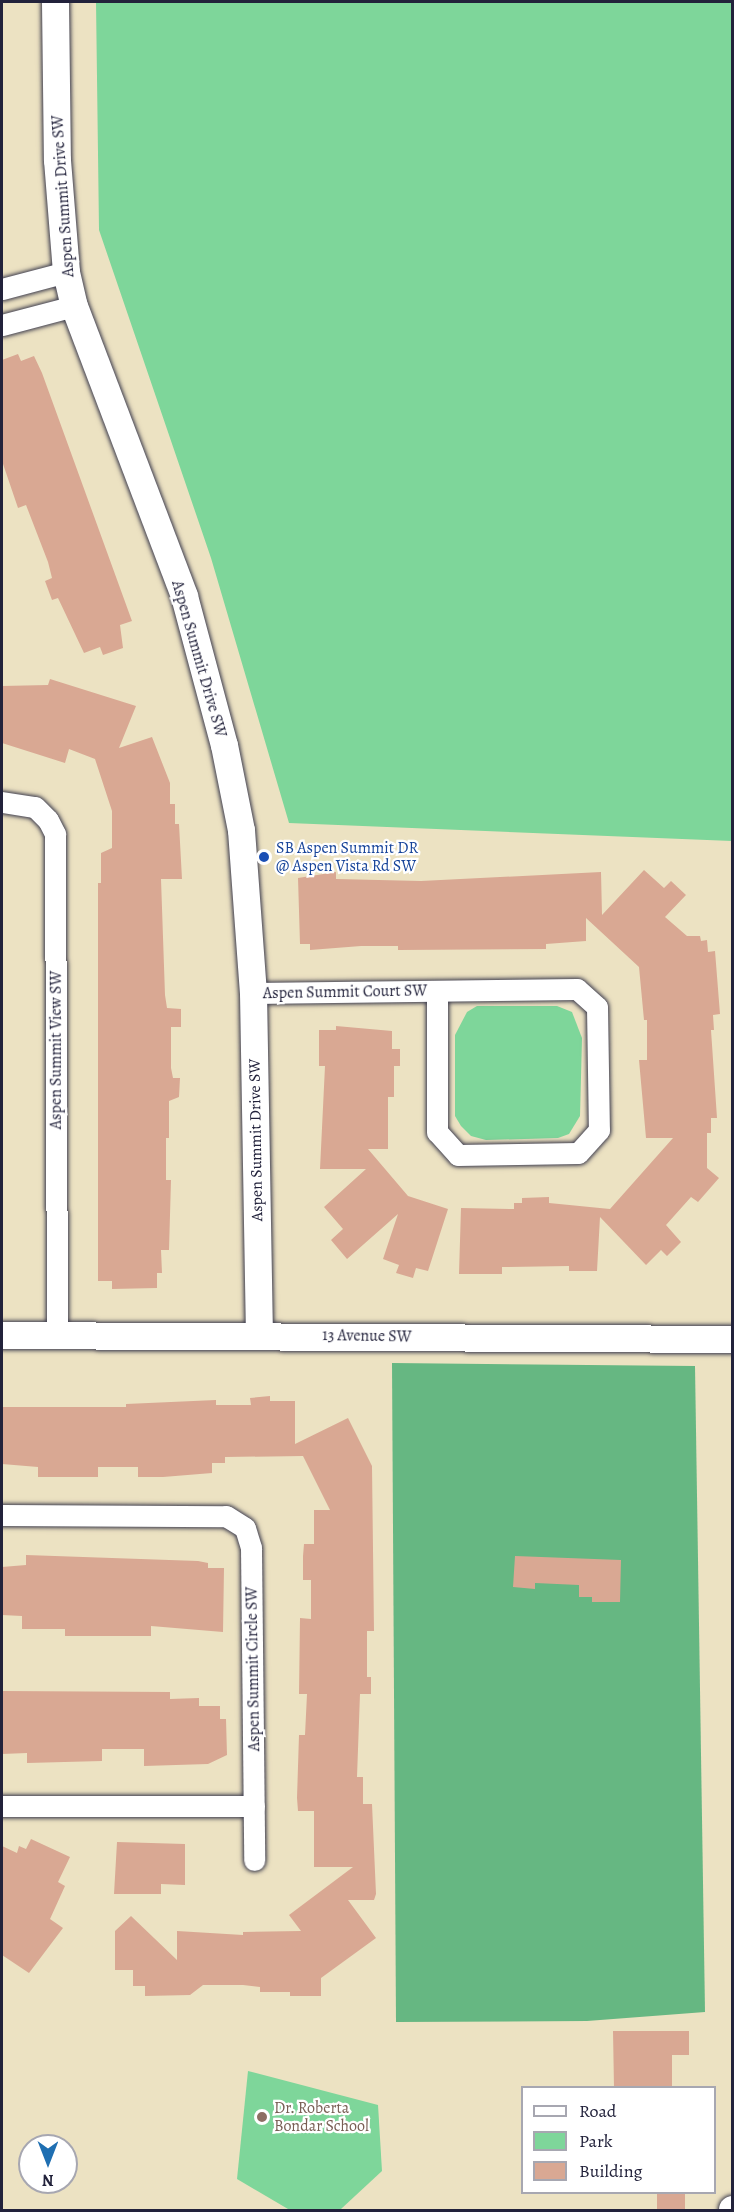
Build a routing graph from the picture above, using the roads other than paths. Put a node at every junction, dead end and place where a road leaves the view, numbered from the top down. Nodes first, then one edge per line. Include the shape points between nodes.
1 (55, 2) edge
2 (66, 272) junction
3 (2, 289) edge
4 (74, 306) junction
5 (2, 325) edge
6 (2, 802) edge
7 (437, 991) junction
8 (253, 993) junction
9 (2, 1335) edge
10 (57, 1335) junction
11 (259, 1335) junction
12 (732, 1339) edge
13 (2, 1515) edge
14 (2, 1806) edge
15 (254, 1806) junction
16 (254, 1860) dead end

1 - 2 street, Aspen Summit Drive SW via 57,160
2 - 3 street
2 - 4 street, Aspen Summit Drive SW
4 - 5 street
4 - 8 street, Aspen Summit Drive SW via 184,596 224,745 241,830
6 - 10 street, Aspen Summit View SW via 35,807 55,834
7 - 7 street, Aspen Summit Court SW via 577,989 597,1007 599,1130 578,1154 459,1155 437,1132
7 - 8 street, Aspen Summit Court SW
8 - 11 street, Aspen Summit Drive SW
9 - 10 street, 13 Avenue SW
10 - 11 street, 13 Avenue SW
11 - 12 street, 13 Avenue SW
13 - 15 street, Aspen Summit Circle SW via 226,1516 245,1528 251,1548
14 - 15 street
15 - 16 street, Aspen Summit Circle SW

